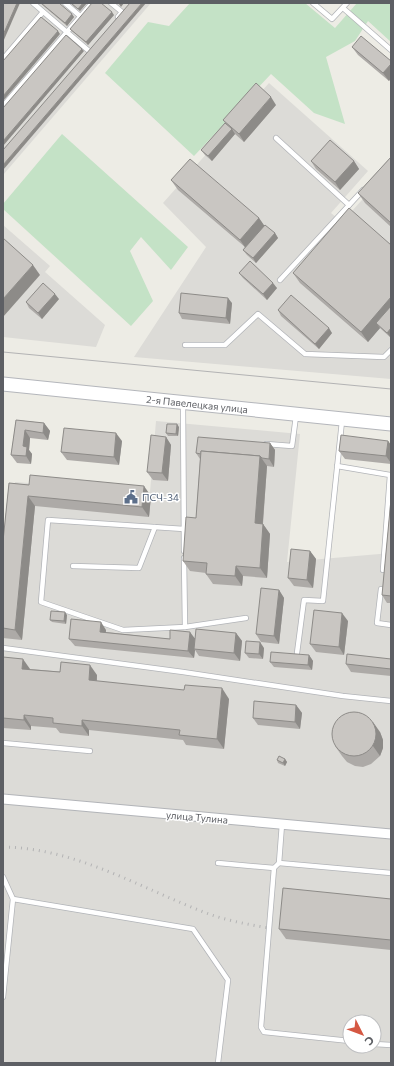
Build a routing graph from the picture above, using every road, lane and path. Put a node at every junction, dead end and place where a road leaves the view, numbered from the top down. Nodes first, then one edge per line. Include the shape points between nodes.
1 (33, 3) edge
2 (65, 3) edge
3 (92, 3) edge
4 (111, 3) edge
5 (314, 3) edge
6 (347, 3) edge
7 (343, 8) junction
8 (43, 12) junction
9 (80, 16) junction
10 (113, 23) edge
11 (67, 31) junction
12 (94, 45) edge
13 (89, 50) junction
14 (391, 50) edge
15 (84, 56) edge
16 (3, 59) edge
17 (3, 106) edge
18 (276, 138) dead end
19 (365, 188) edge
20 (349, 205) junction
21 (280, 280) dead end
22 (185, 344) dead end
23 (391, 350) edge
24 (3, 384) edge
25 (183, 403) junction
26 (296, 414) junction
27 (342, 419) junction
28 (391, 424) edge
29 (262, 444) edge
30 (337, 466) junction
31 (155, 527) junction
32 (184, 529) junction
33 (73, 566) dead end
34 (382, 570) dead end
35 (381, 588) edge
36 (246, 618) dead end
37 (391, 625) edge
38 (185, 627) junction
39 (3, 648) edge
40 (297, 653) edge
41 (391, 701) edge
42 (3, 743) edge
43 (90, 751) dead end
44 (3, 799) edge
45 (282, 824) junction
46 (391, 834) edge
47 (218, 863) dead end
48 (279, 863) junction
49 (274, 868) junction
50 (391, 873) edge
51 (3, 877) edge
52 (13, 899) junction
53 (3, 997) edge
54 (342, 1040) edge
55 (218, 1063) edge

1 - 8 lane
2 - 9 lane
3 - 9 lane
4 - 10 lane via 122,12
5 - 7 lane via 332,19
6 - 7 lane
7 - 14 lane
8 - 11 lane
8 - 16 lane
9 - 11 lane
11 - 13 lane
11 - 17 lane
12 - 13 lane
13 - 15 lane
18 - 20 lane
19 - 20 lane
20 - 21 lane
22 - 23 lane via 225,344 258,314 306,354 384,357
24 - 25 main road, 2-я Павелецкая улица
25 - 26 main road, 2-я Павелецкая улица
25 - 32 lane
26 - 27 main road, 2-я Павелецкая улица
26 - 29 lane via 292,446
27 - 28 main road, 2-я Павелецкая улица
27 - 30 lane
30 - 34 lane via 390,475
30 - 40 lane via 324,601 304,600
31 - 32 lane
31 - 33 lane via 139,568
31 - 38 lane via 48,520 41,602 123,630
32 - 38 lane
35 - 37 lane via 377,623
36 - 38 lane
39 - 41 lane
42 - 43 lane
44 - 45 street, улица Тулина
45 - 46 street, улица Тулина
45 - 48 lane
47 - 49 lane
48 - 49 lane
48 - 50 lane
49 - 54 lane via 261,1027 264,1032
51 - 52 lane
52 - 53 lane
52 - 55 lane via 193,929 228,980

